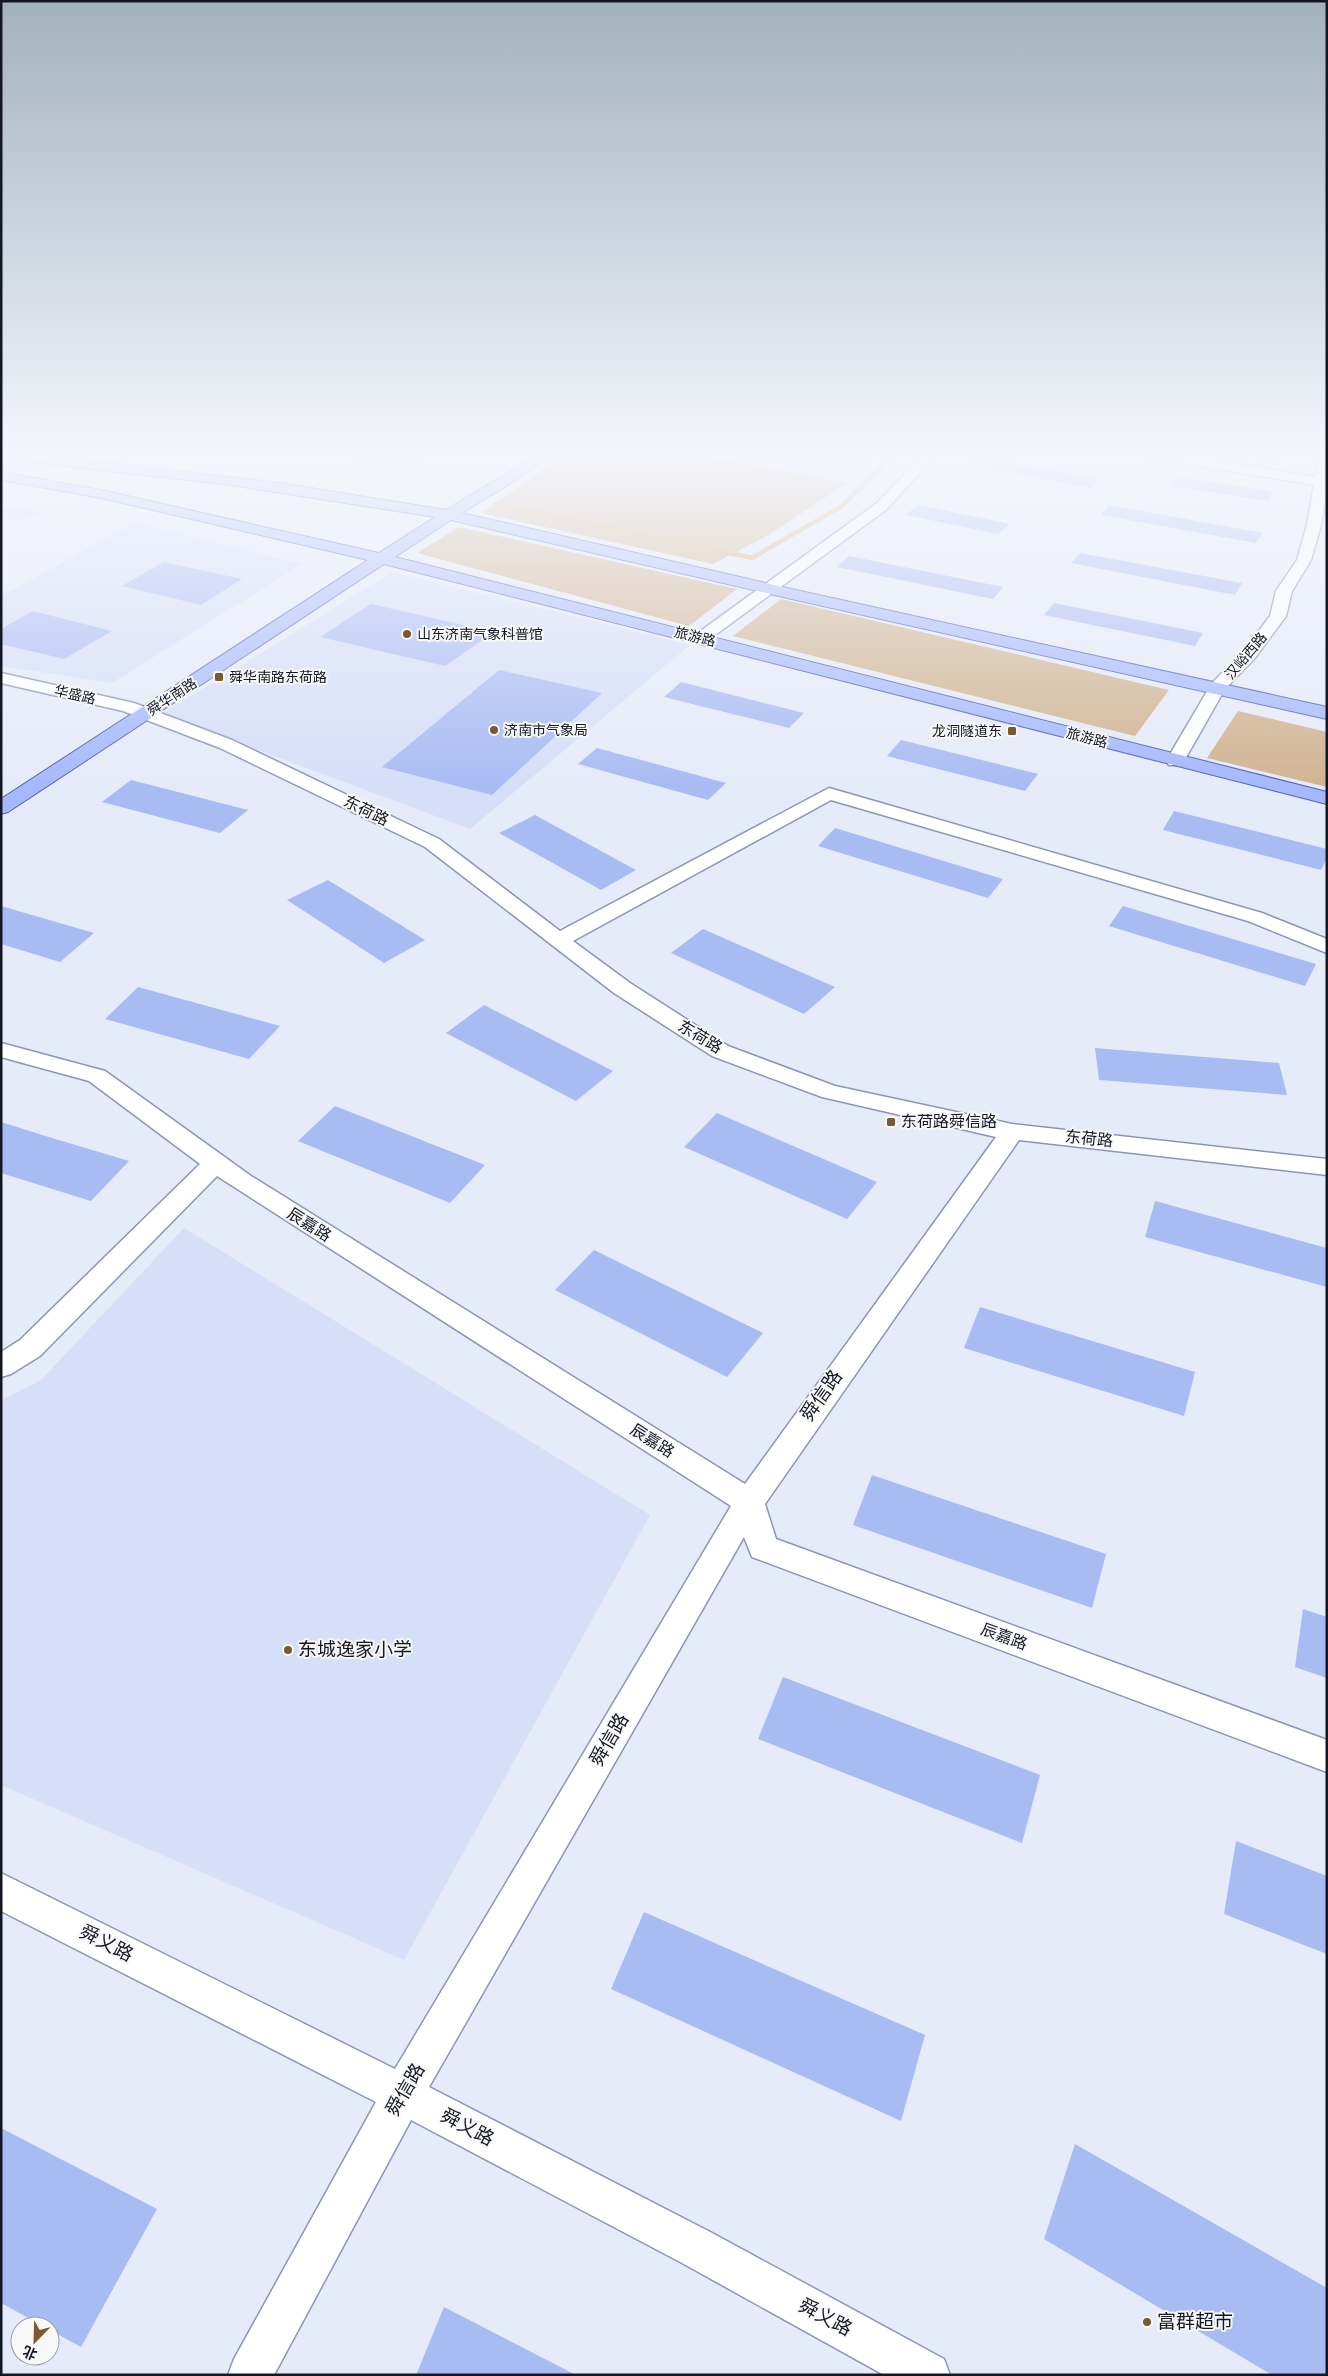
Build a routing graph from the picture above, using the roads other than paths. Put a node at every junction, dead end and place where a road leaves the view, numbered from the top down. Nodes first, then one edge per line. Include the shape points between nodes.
1 (348, 565) edge
2 (372, 565) edge
3 (406, 565) edge
4 (669, 565) edge
5 (803, 565) edge
6 (1301, 565) edge
7 (770, 589) junction
8 (701, 638) junction
9 (1, 678) edge
10 (1218, 687) junction
11 (138, 710) junction
12 (1327, 713) edge
13 (1176, 761) junction
14 (1, 789) edge
15 (1327, 798) edge
16 (1, 808) edge
17 (559, 940) junction
18 (1327, 947) edge
19 (1, 1050) edge
20 (1012, 1132) junction
21 (216, 1163) junction
22 (1327, 1167) edge
23 (1, 1366) edge
24 (749, 1502) junction
25 (1327, 1756) edge
26 (1, 1891) edge
27 (403, 2094) junction
28 (250, 2375) edge
29 (928, 2375) edge

1 - 11 main road, 舜华南路
2 - 11 main road, 舜华南路
3 - 8 main road, 旅游路
4 - 7 main road
5 - 7 street
6 - 10 street, 汉峪西路 via 1284,591 1278,616 1249,655
7 - 8 street
7 - 10 main road
8 - 13 main road, 旅游路
9 - 11 street, 华盛路
10 - 12 main road
10 - 13 street, 汉峪西路
11 - 14 main road, 舜华南路
11 - 16 main road, 舜华南路
11 - 17 street, 东荷路 via 226,744 432,843
13 - 15 main road, 旅游路
17 - 18 street via 829,794 1255,918
17 - 20 street, 东荷路 via 622,988 720,1051 830,1092
19 - 21 street, 辰嘉路 via 97,1076
20 - 22 street, 东荷路
20 - 24 street, 舜信路
21 - 23 street via 30,1348
21 - 24 street, 辰嘉路
24 - 25 street, 辰嘉路 via 763,1548
24 - 27 street, 舜信路
26 - 27 street, 舜义路
27 - 28 street, 舜信路
27 - 29 street, 舜义路

